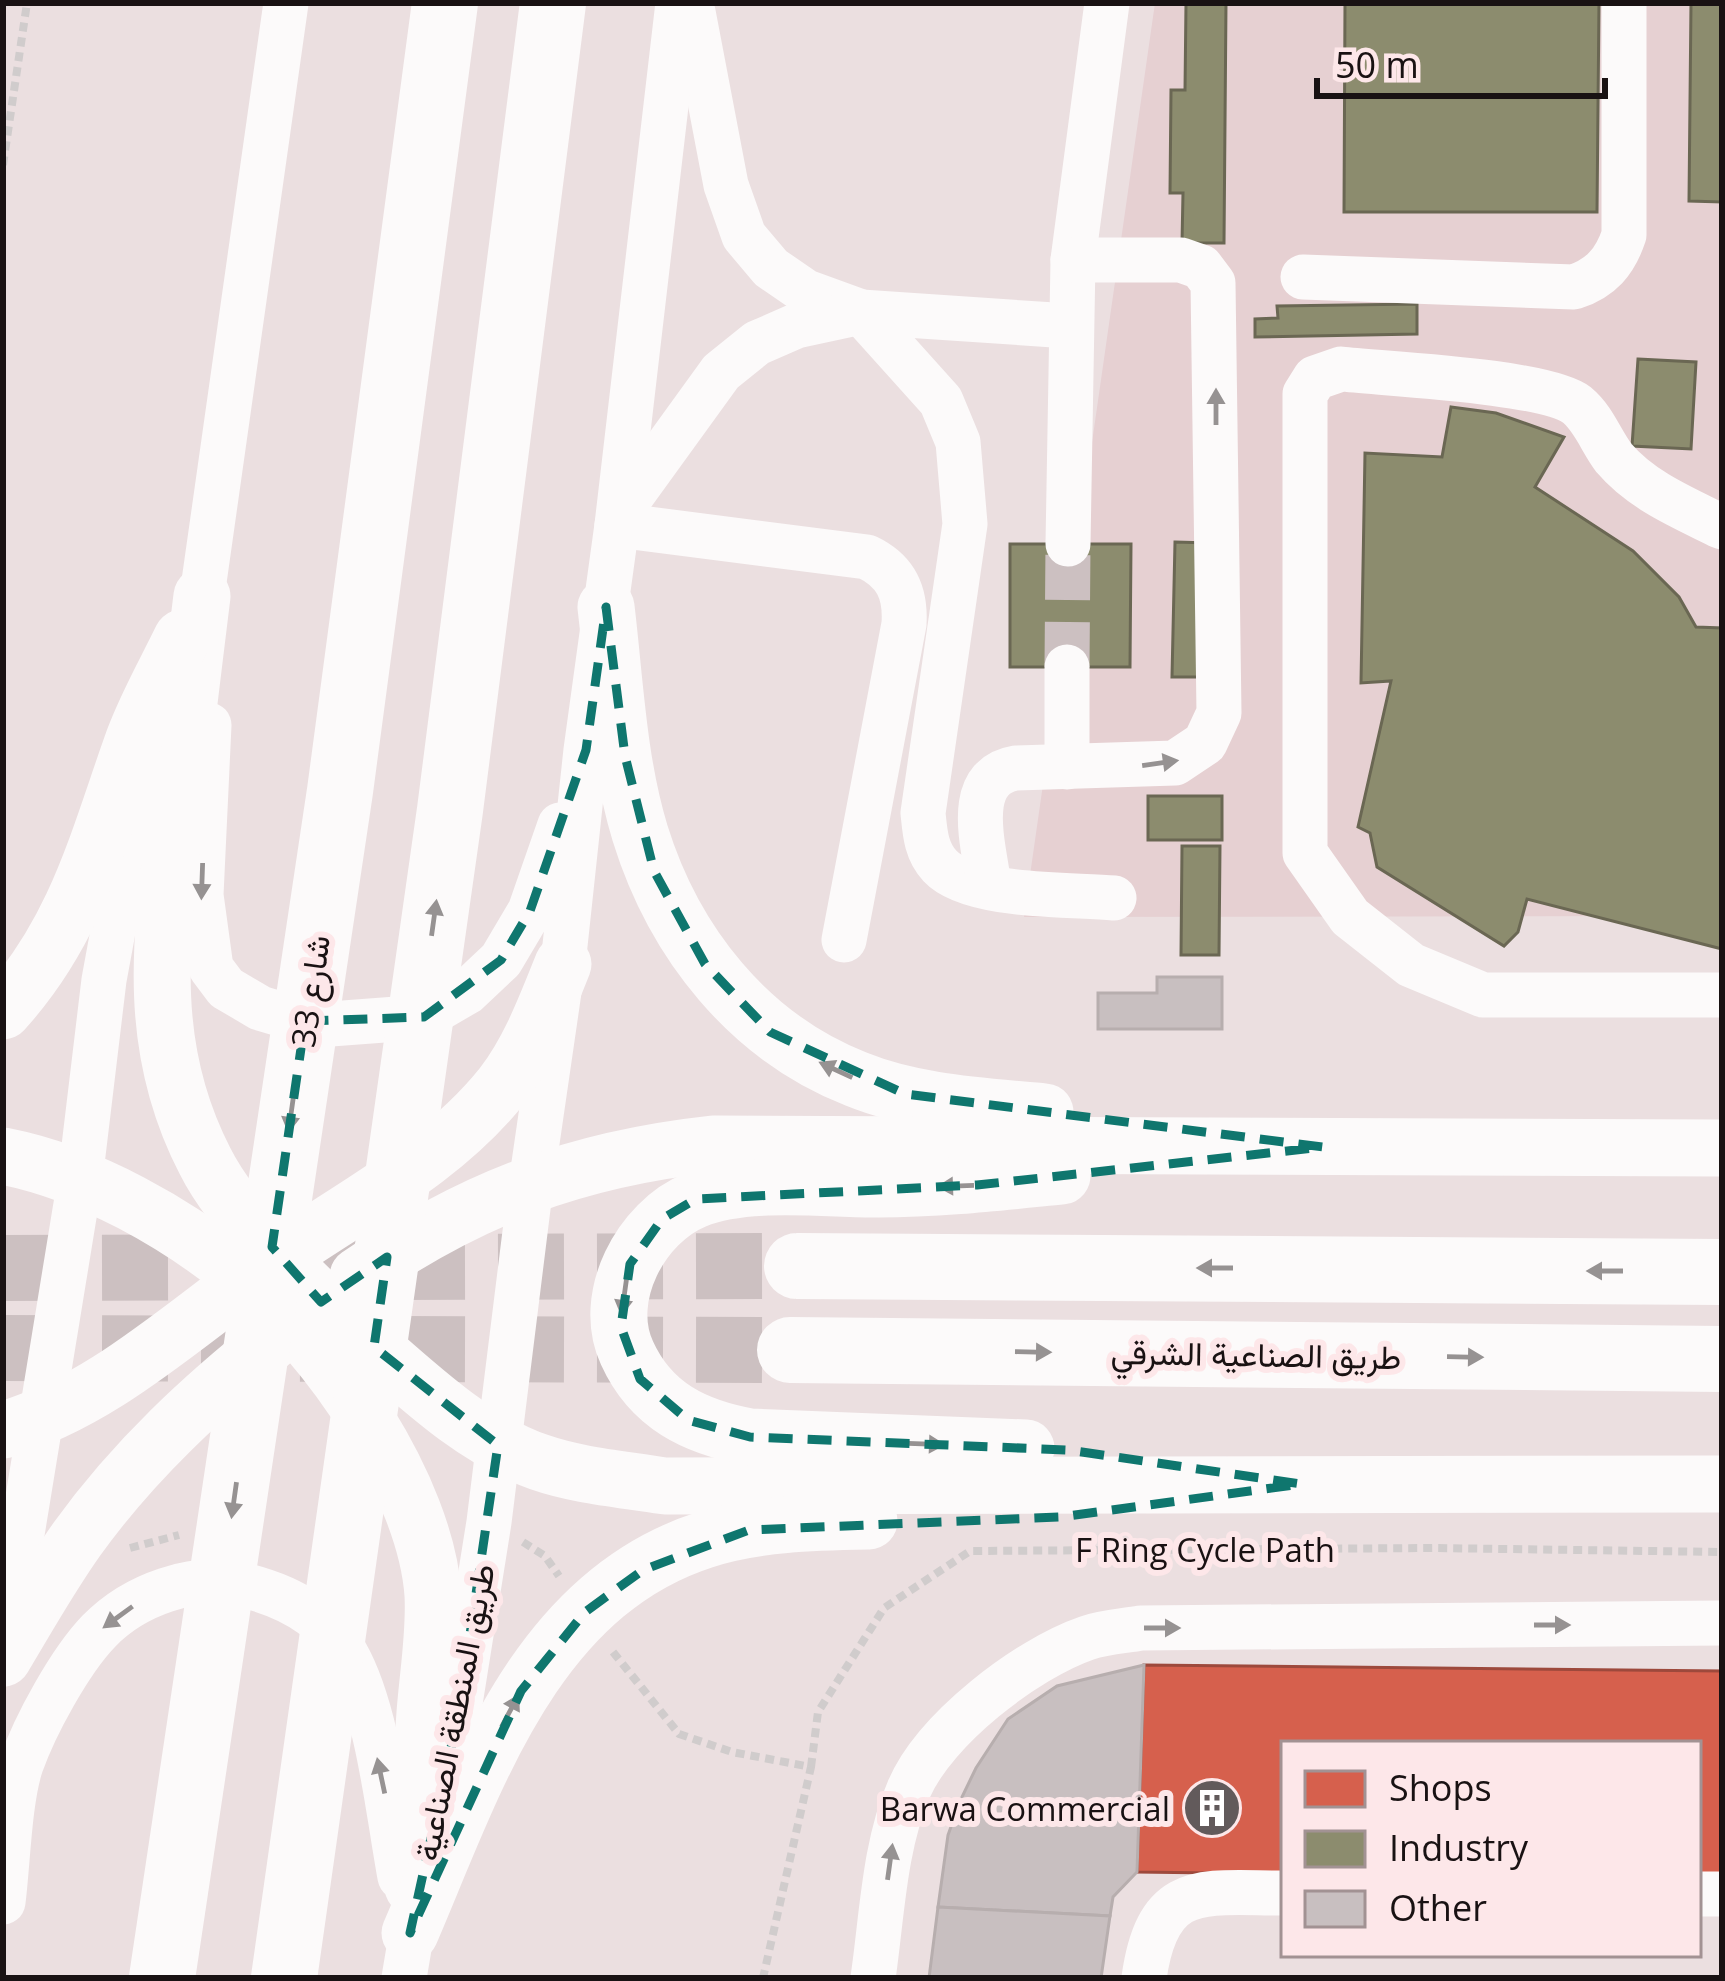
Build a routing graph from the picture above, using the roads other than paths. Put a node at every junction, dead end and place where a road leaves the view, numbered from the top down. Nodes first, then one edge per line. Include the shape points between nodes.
1 (286, 3) edge
2 (445, 3) edge
3 (554, 3) edge
4 (678, 3) edge
5 (692, 3) edge
6 (1107, 3) edge
7 (1624, 3) edge
8 (1073, 260) junction
9 (1303, 278) dead end
10 (861, 313) junction
11 (1069, 326) junction
12 (618, 520) junction
13 (1722, 527) edge
14 (1068, 544) tunnel mouth
15 (202, 596) junction
16 (606, 607) junction
17 (1067, 667) tunnel mouth
18 (586, 750) junction
19 (1067, 767) junction
20 (989, 887) junction
21 (1114, 898) dead end
22 (844, 940) dead end
23 (563, 964) junction
24 (1722, 994) edge
25 (3, 1011) edge
26 (1323, 1147) junction
27 (1722, 1148) edge
28 (3, 1156) edge
29 (80, 1180) junction
30 (531, 1184) junction
31 (797, 1266) tunnel mouth
32 (263, 1268) junction
33 (1722, 1272) edge
34 (307, 1313) junction
35 (790, 1350) tunnel mouth
36 (1722, 1359) edge
37 (23, 1424) edge
38 (499, 1445) junction
39 (1301, 1484) junction
40 (1722, 1484) edge
41 (1722, 1623) edge
42 (3, 1655) edge
43 (1281, 1893) edge
44 (3, 1902) edge
45 (407, 1955) edge
46 (162, 1978) edge
47 (284, 1978) edge
48 (873, 1978) edge
49 (1144, 1978) edge

1 - 15 street
2 -> 46 highway, شارع 33 via 340,791
47 -> 3 highway
4 - 12 street
5 - 10 street via 726,185 744,236 806,292
6 - 8 street
7 - 9 street via 1624,235 1601,274 1574,287
8 - 11 street
19 -> 8 street via 1175,763 1205,743 1219,712 1213,283 1181,260
10 - 11 street
10 - 12 street via 796,326 721,372
10 - 20 street via 940,401 958,442 965,524 923,813 926,842 940,866 962,882
11 - 14 street
12 - 16 street
12 - 22 street via 867,557 901,589 904,623
13 - 24 street via 1650,490 1614,458 1577,405 1560,396 1342,369 1315,378 1305,394 1305,853 1350,916 1411,965 1483,995
15 -> 18 street via 211,747 205,945 226,988 260,1008 317,1025 377,1022 424,1017 466,992 501,960 530,911
15 - 25 main road via 136,733 66,925
15 - 29 street via 128,850
15 - 32 main road via 160,946 162,1021 174,1091
16 - 18 street
26 -> 16 main road via 904,1094 813,1060 770,1031 705,964 654,871 625,756
17 - 19 street
18 - 23 street
19 - 20 street via 1004,770 986,786 980,809
20 - 21 street
23 - 30 street
23 - 32 main road via 529,1044 461,1129 417,1168
26 - 27 main road
26 - 30 main road via 713,1144 595,1162
26 -> 39 main road via 977,1185 776,1188 696,1199 644,1240 621,1298 624,1348 640,1379 675,1411 713,1430 1068,1450
28 - 29 main road
29 - 32 main road
29 - 37 street
30 - 34 main road via 429,1232
30 - 38 street
33 -> 31 highway
32 - 34 main road
32 - 37 main road via 126,1367
34 - 38 main road
34 - 42 main road via 170,1429 118,1487
34 - 45 main road via 400,1478 433,1591
35 -> 36 highway, طريق الصناعية الشرقي
37 - 42 street
38 - 39 main road via 541,1463 664,1486
38 - 45 street, طريق المنطقة الصناعية via 458,1716
39 - 40 main road
45 -> 39 main road via 520,1691 585,1612 643,1570 702,1540 748,1530 1061,1517
48 -> 41 street via 893,1841 929,1754 1004,1685 1090,1636 1141,1628
43 - 49 street via 1197,1894 1173,1906 1154,1928
45 -> 44 street via 375,1749 346,1654 321,1621 280,1595 236,1583 188,1583 142,1600 100,1630 60,1686 20,1767

